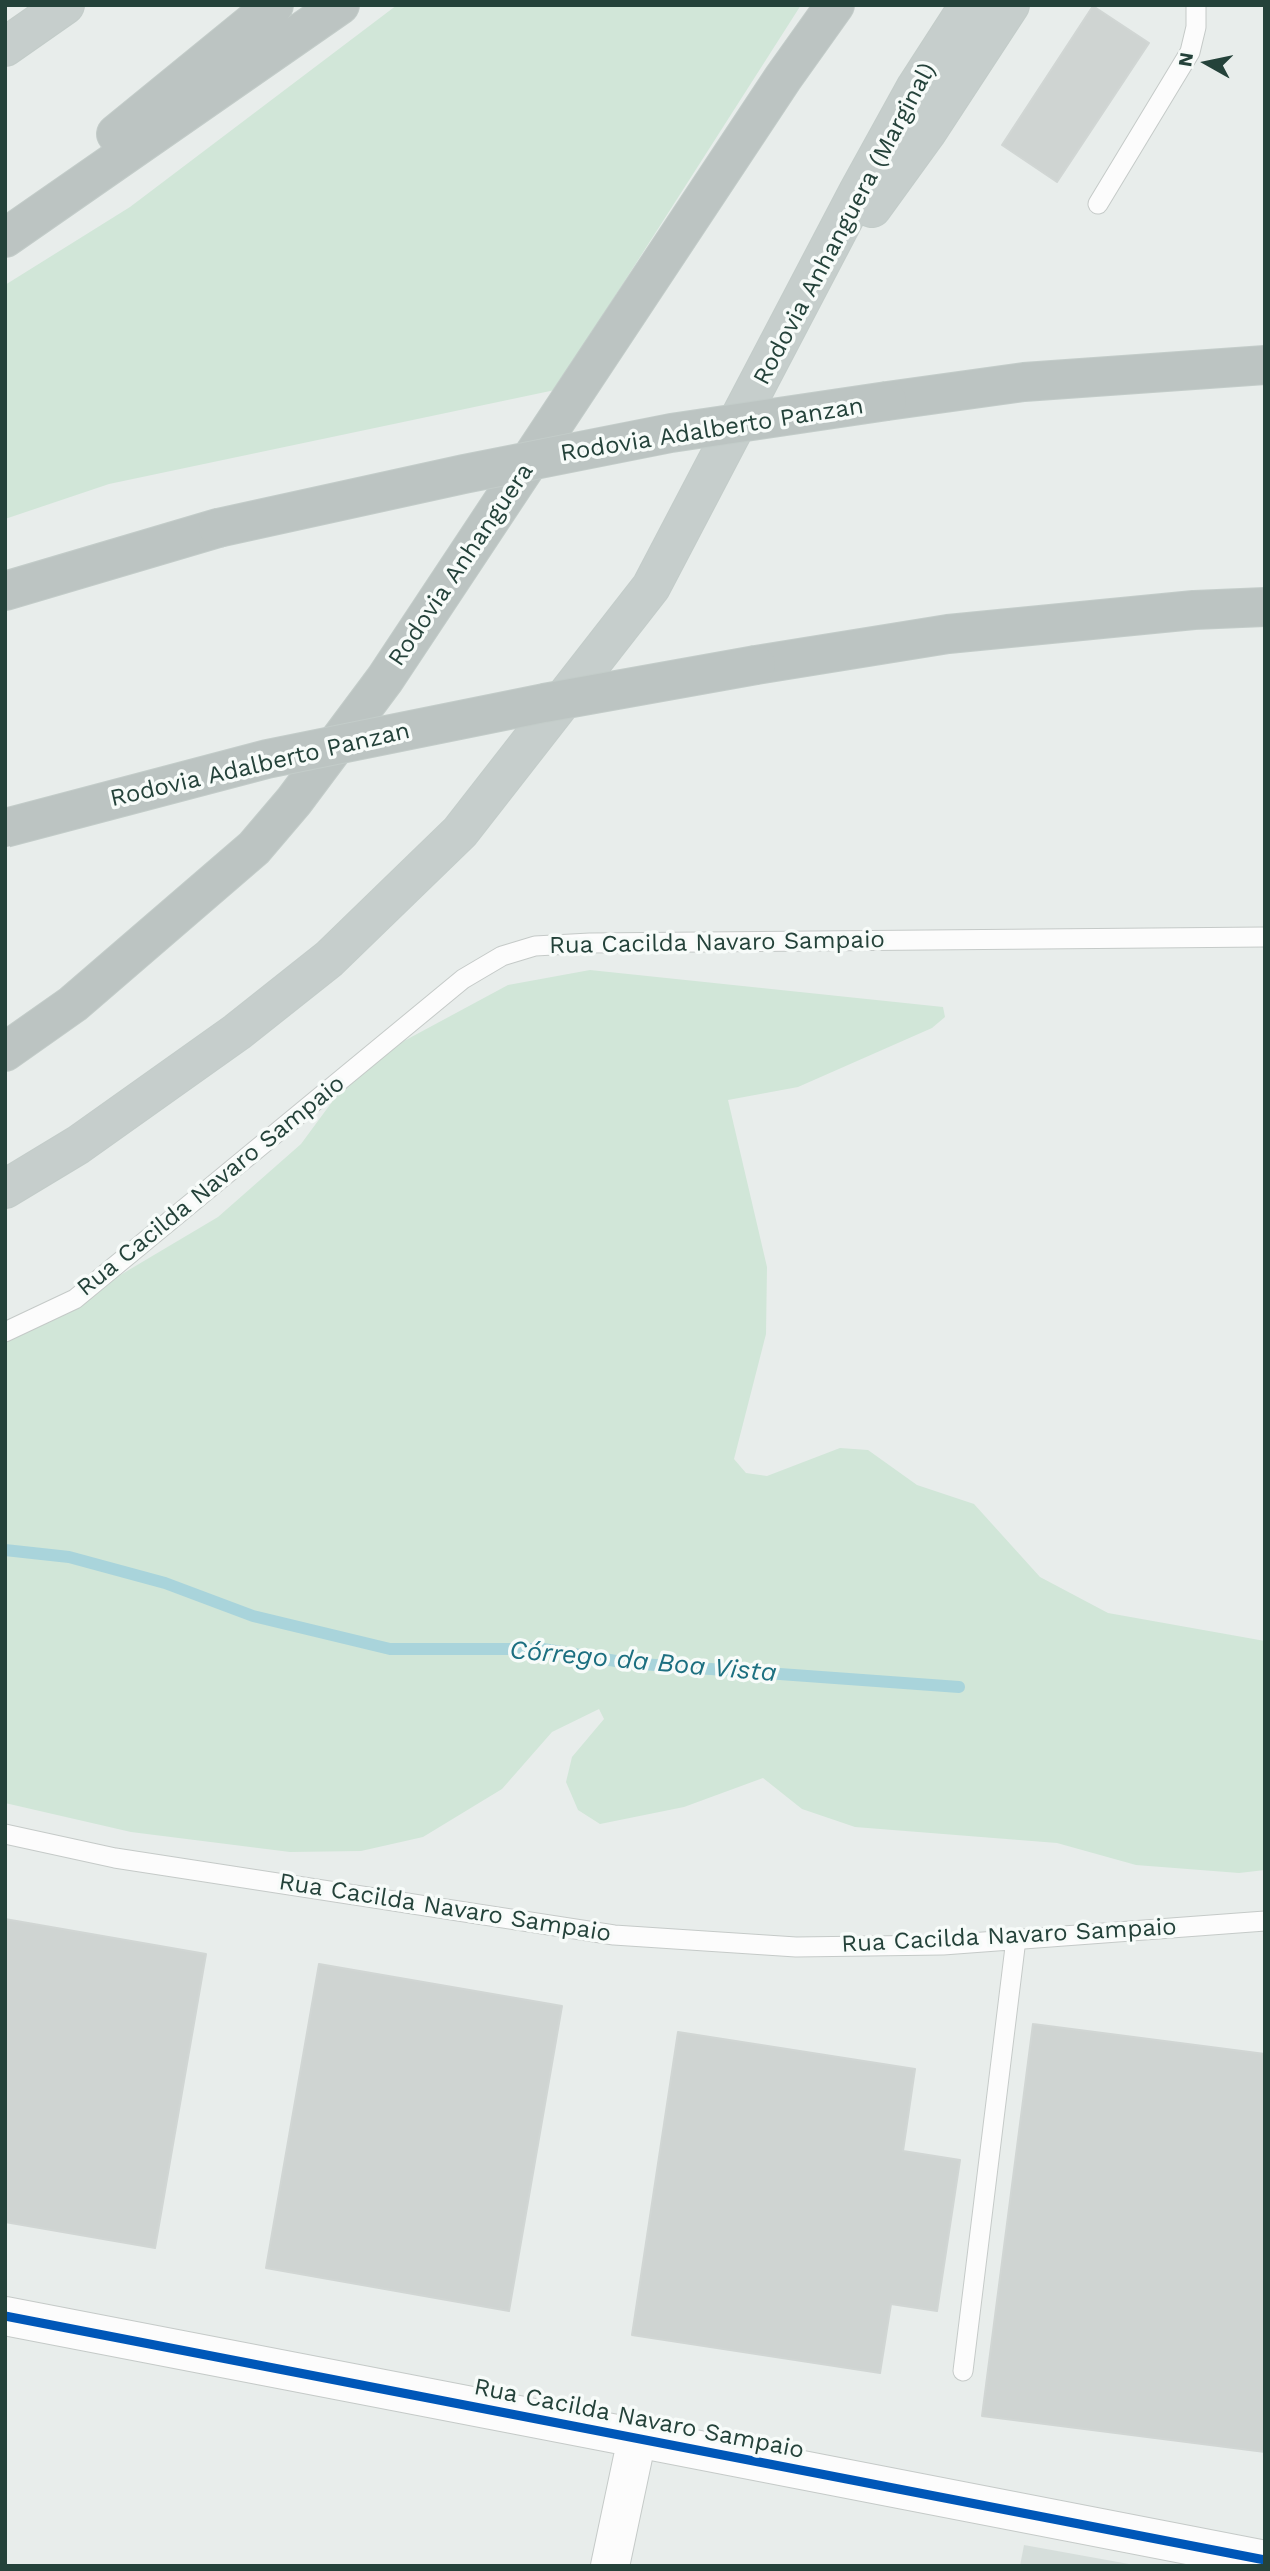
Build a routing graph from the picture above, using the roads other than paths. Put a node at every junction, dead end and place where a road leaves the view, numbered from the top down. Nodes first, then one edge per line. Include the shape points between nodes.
1 (65, 5) edge
2 (274, 5) edge
3 (340, 5) edge
4 (835, 5) edge
5 (969, 5) edge
6 (1010, 5) edge
7 (1196, 5) edge
8 (5, 47) edge
9 (1098, 204) dead end
10 (5, 225) edge
11 (5, 238) edge
12 (810, 286) junction
13 (1265, 365) edge
14 (5, 591) edge
15 (1265, 607) edge
16 (5, 828) edge
17 (1265, 937) edge
18 (5, 1052) edge
19 (5, 1189) edge
20 (5, 1332) edge
21 (5, 1834) edge
22 (1265, 1921) edge
23 (1016, 1940) junction
24 (5, 2316) edge
25 (962, 2371) dead end
26 (637, 2438) junction
27 (1207, 2557) edge
28 (1265, 2560) edge
29 (610, 2566) edge

1 - 8 highway
2 - 10 highway
3 - 11 highway
4 - 18 highway, Rodovia Anhanguera via 386,679 294,801 254,848 74,1004
5 - 12 highway, Rodovia Anhanguera (Marginal) via 916,87
6 - 12 highway via 921,141
7 - 9 lane via 1189,52
12 - 19 highway, Rodovia Anhanguera (Marginal) via 651,587 460,832 329,959 247,1024 78,1145
13 - 14 highway, Rodovia Adalberto Panzan, bridge via 1024,382 658,435 218,528
15 - 16 highway, Rodovia Adalberto Panzan, bridge via 948,634 756,665 267,759
17 - 20 lane, Rua Cacilda Navaro Sampaio via 618,943 535,946 502,956 463,979 75,1298
21 - 23 lane, Rua Cacilda Navaro Sampaio via 116,1858 614,1935 796,1947
22 - 23 lane, Rua Cacilda Navaro Sampaio
23 - 25 lane
24 - 26 street, Rua Cacilda Navaro Sampaio
26 - 27 street, Rua Cacilda Navaro Sampaio
26 - 29 street
27 - 28 street, Rua Cacilda Navaro Sampaio

